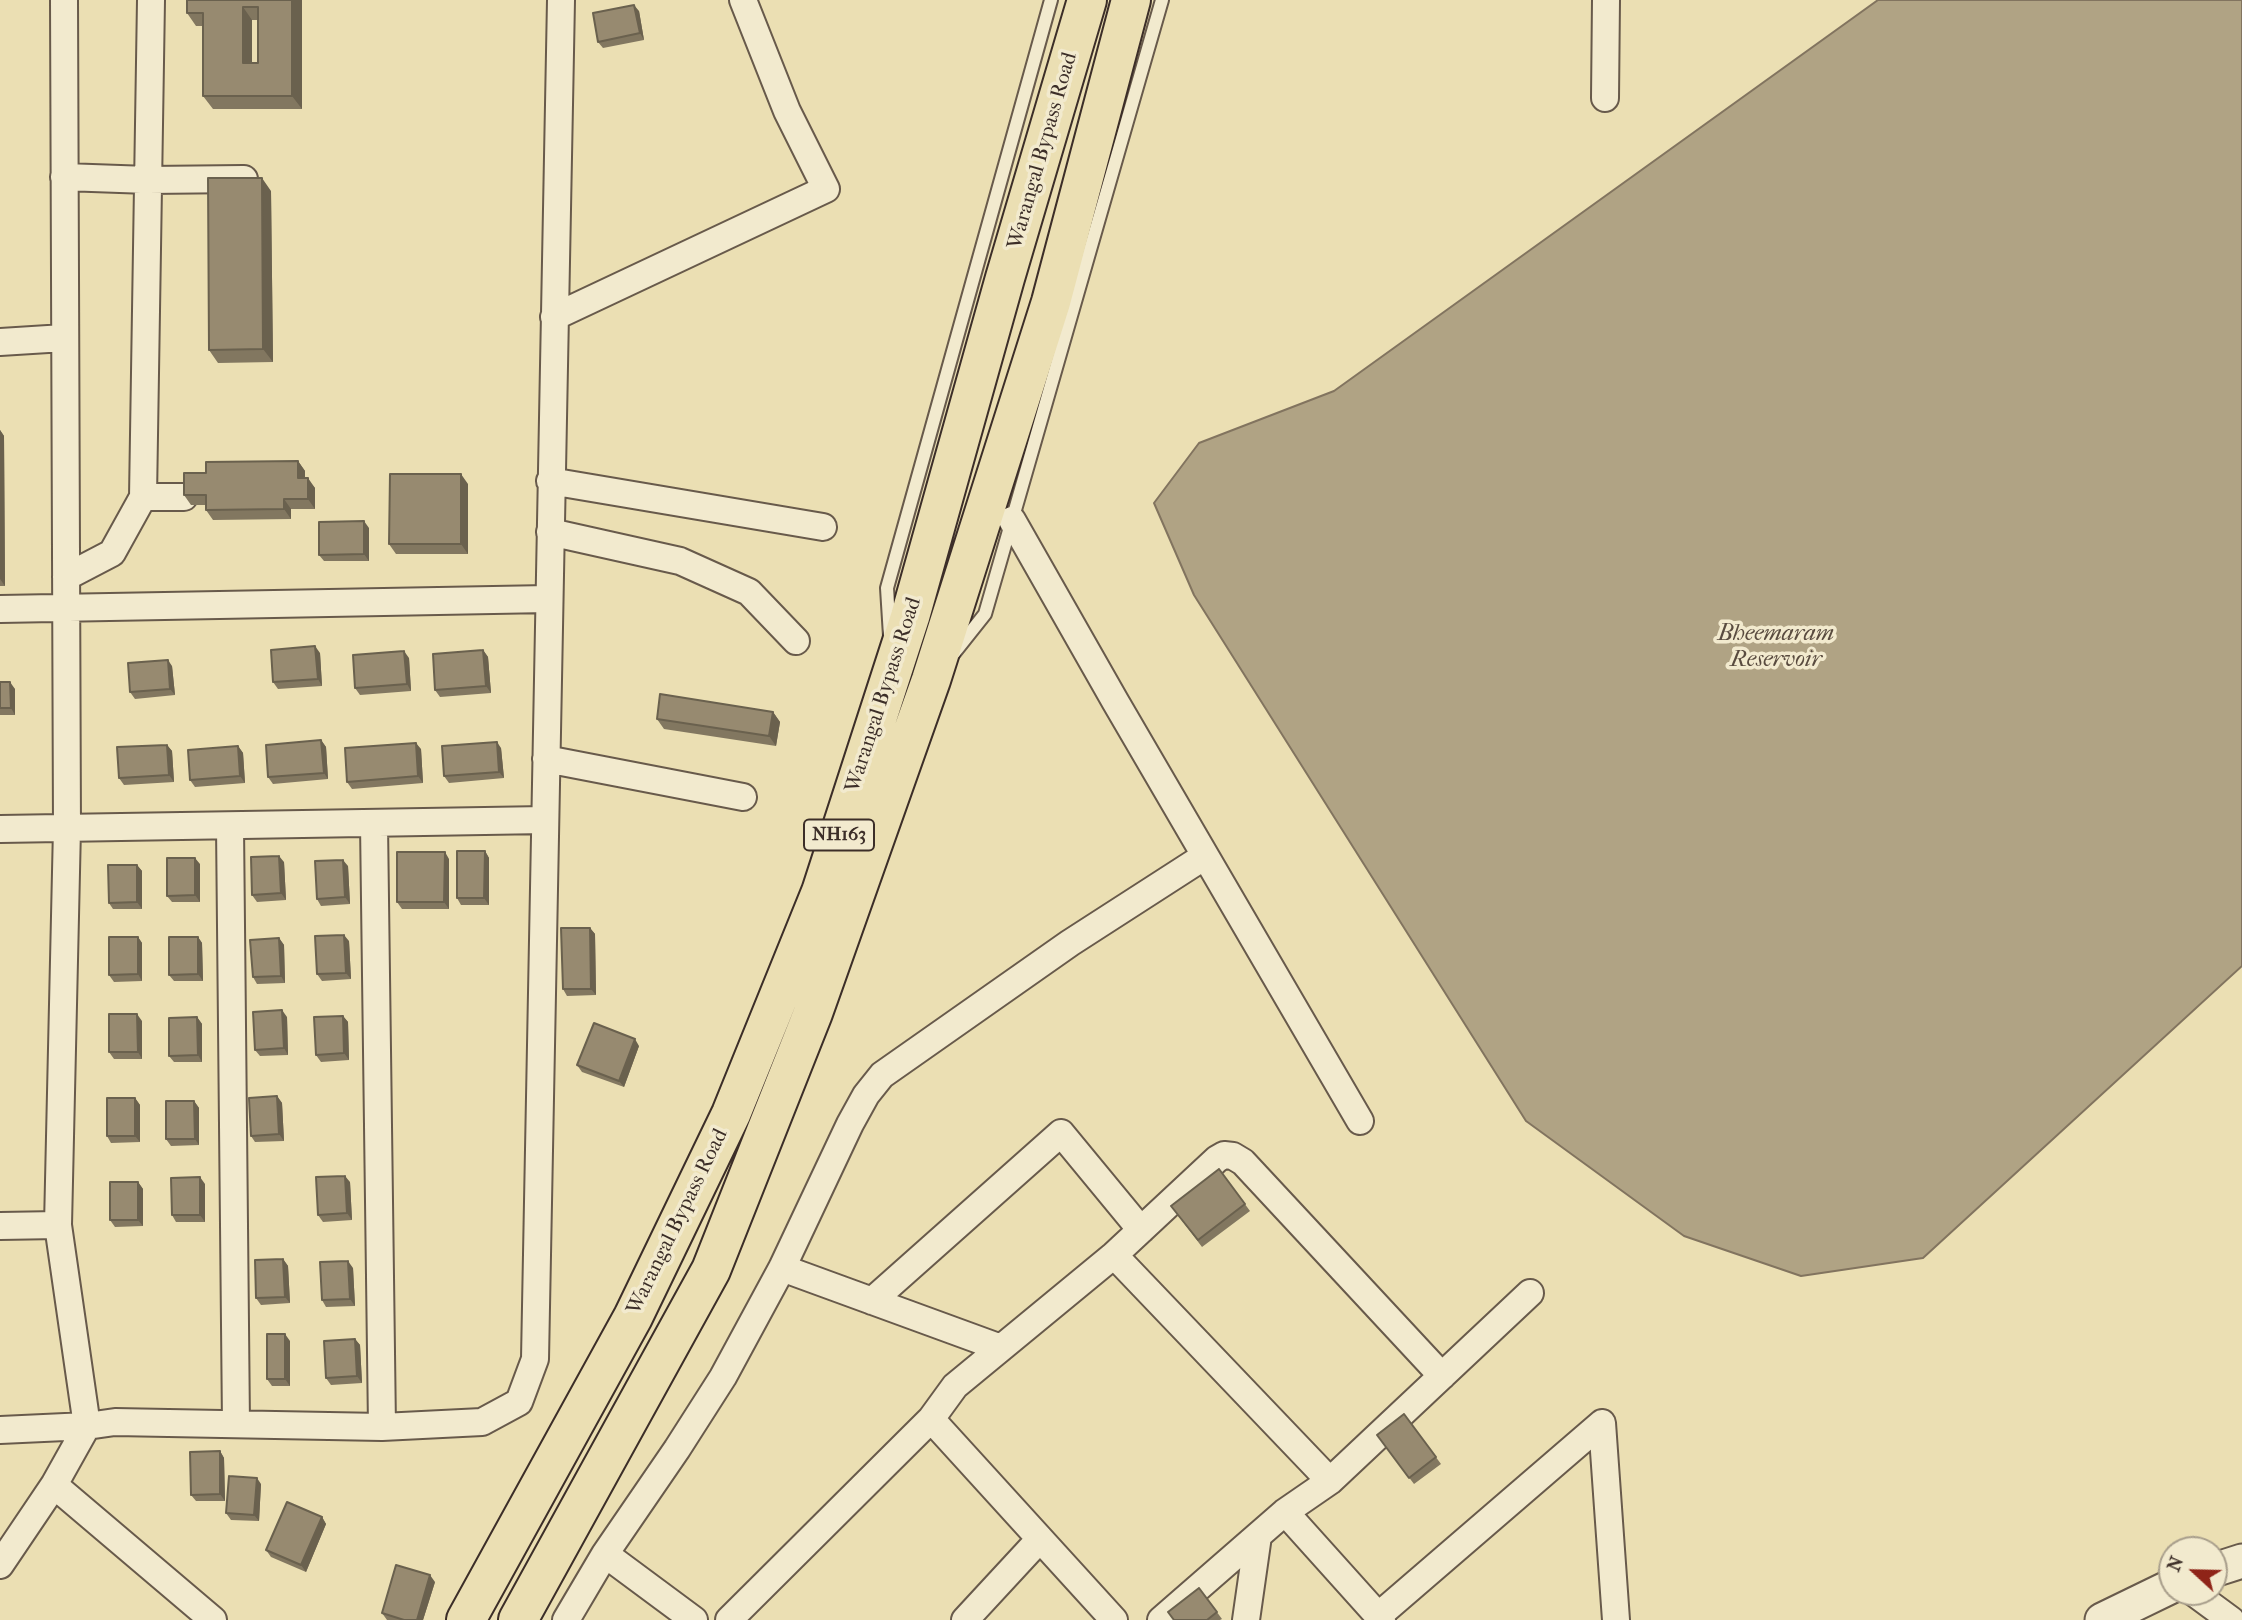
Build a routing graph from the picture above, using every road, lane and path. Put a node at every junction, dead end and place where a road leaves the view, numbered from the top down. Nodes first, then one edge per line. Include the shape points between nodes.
1 (64, 0) edge
2 (151, 0) edge
3 (561, 0) edge
4 (743, 0) edge
5 (1051, 0) edge
6 (1087, 0) edge
7 (1131, 0) edge
8 (1161, 0) edge
9 (1606, 0) edge
10 (1605, 97) dead end
11 (64, 177) junction
12 (252, 179) edge
13 (148, 180) junction
14 (554, 317) junction
15 (64, 338) junction
16 (0, 342) edge
17 (550, 481) junction
18 (143, 497) junction
19 (184, 497) edge
20 (1012, 520) junction
21 (823, 527) dead end
22 (550, 532) junction
23 (66, 577) junction
24 (548, 599) junction
25 (0, 609) edge
26 (67, 610) junction
27 (796, 641) dead end
28 (893, 671) junction
29 (931, 681) junction
30 (546, 758) junction
31 (743, 797) dead end
32 (545, 820) junction
33 (374, 824) junction
34 (230, 827) junction
35 (67, 828) junction
36 (0, 829) edge
37 (1205, 856) junction
38 (1360, 1121) dead end
39 (58, 1225) junction
40 (0, 1226) edge
41 (1141, 1230) junction
42 (1114, 1255) junction
43 (782, 1268) junction
44 (1530, 1293) dead end
45 (872, 1301) junction
46 (1000, 1348) junction
47 (1442, 1376) junction
48 (931, 1419) junction
49 (236, 1423) junction
50 (87, 1426) junction
51 (382, 1427) junction
52 (0, 1430) edge
53 (1330, 1482) junction
54 (54, 1485) junction
55 (1285, 1512) junction
56 (1258, 1536) junction
57 (1040, 1540) junction
58 (605, 1554) junction
59 (0, 1566) edge
60 (2158, 1593) edge
61 (2212, 1606) edge
62 (1380, 1618) edge
63 (213, 1620) edge
64 (466, 1620) edge
65 (519, 1620) edge
66 (566, 1620) edge
67 (694, 1620) edge
68 (729, 1620) edge
69 (965, 1620) edge
70 (1114, 1620) edge
71 (1161, 1620) edge
72 (1246, 1620) edge
73 (1616, 1620) edge
74 (2102, 1620) edge
75 (2231, 1620) edge

1 - 11 street
2 - 13 street
3 - 14 street
4 - 14 street via 787,111 826,189
5 - 28 lane via 887,588
6 - 28 highway, Warangal Bypass Road / NH163
7 - 29 highway, Warangal Bypass Road / NH163 via 1051,302
8 - 20 lane
9 - 10 street
11 - 13 street
11 - 15 street
12 - 13 street
13 - 18 street
14 - 17 street
15 - 16 street
15 - 23 street
17 - 21 street
17 - 22 street
18 - 19 street
18 - 23 street via 112,553
20 - 29 lane via 985,614
20 - 37 street
22 - 24 street
22 - 27 street via 680,561 749,592
23 - 26 street
24 - 26 street
24 - 30 street
25 - 26 street
26 - 35 street
28 - 64 highway, Warangal Bypass Road / NH163 via 821,892 731,1114 633,1317
29 - 65 highway, Warangal Bypass Road / NH163 via 813,1013 712,1270
30 - 31 street
30 - 32 street
32 - 33 street
32 - 51 street via 535,1359 519,1402 482,1422
33 - 34 street
33 - 51 street
34 - 35 street
34 - 49 street
35 - 36 street
35 - 39 street
37 - 38 street
37 - 43 street via 1070,943 882,1075 850,1124
39 - 40 street
39 - 50 street
41 - 42 street
41 - 45 street via 1061,1133
41 - 47 street via 1217,1159 1233,1156
42 - 46 street
42 - 53 street
43 - 45 street
43 - 58 street via 723,1377
44 - 47 street
45 - 46 street
46 - 48 street via 955,1386
47 - 53 street
48 - 57 street
48 - 68 street
49 - 50 street
49 - 51 street
50 - 52 street
50 - 54 street
53 - 55 street
54 - 59 street
54 - 63 street
55 - 56 street
55 - 62 street
56 - 71 street
56 - 72 street
57 - 69 street
57 - 70 street
58 - 66 street
58 - 67 street
60 - 74 street
61 - 75 street
62 - 73 street via 1602,1423

